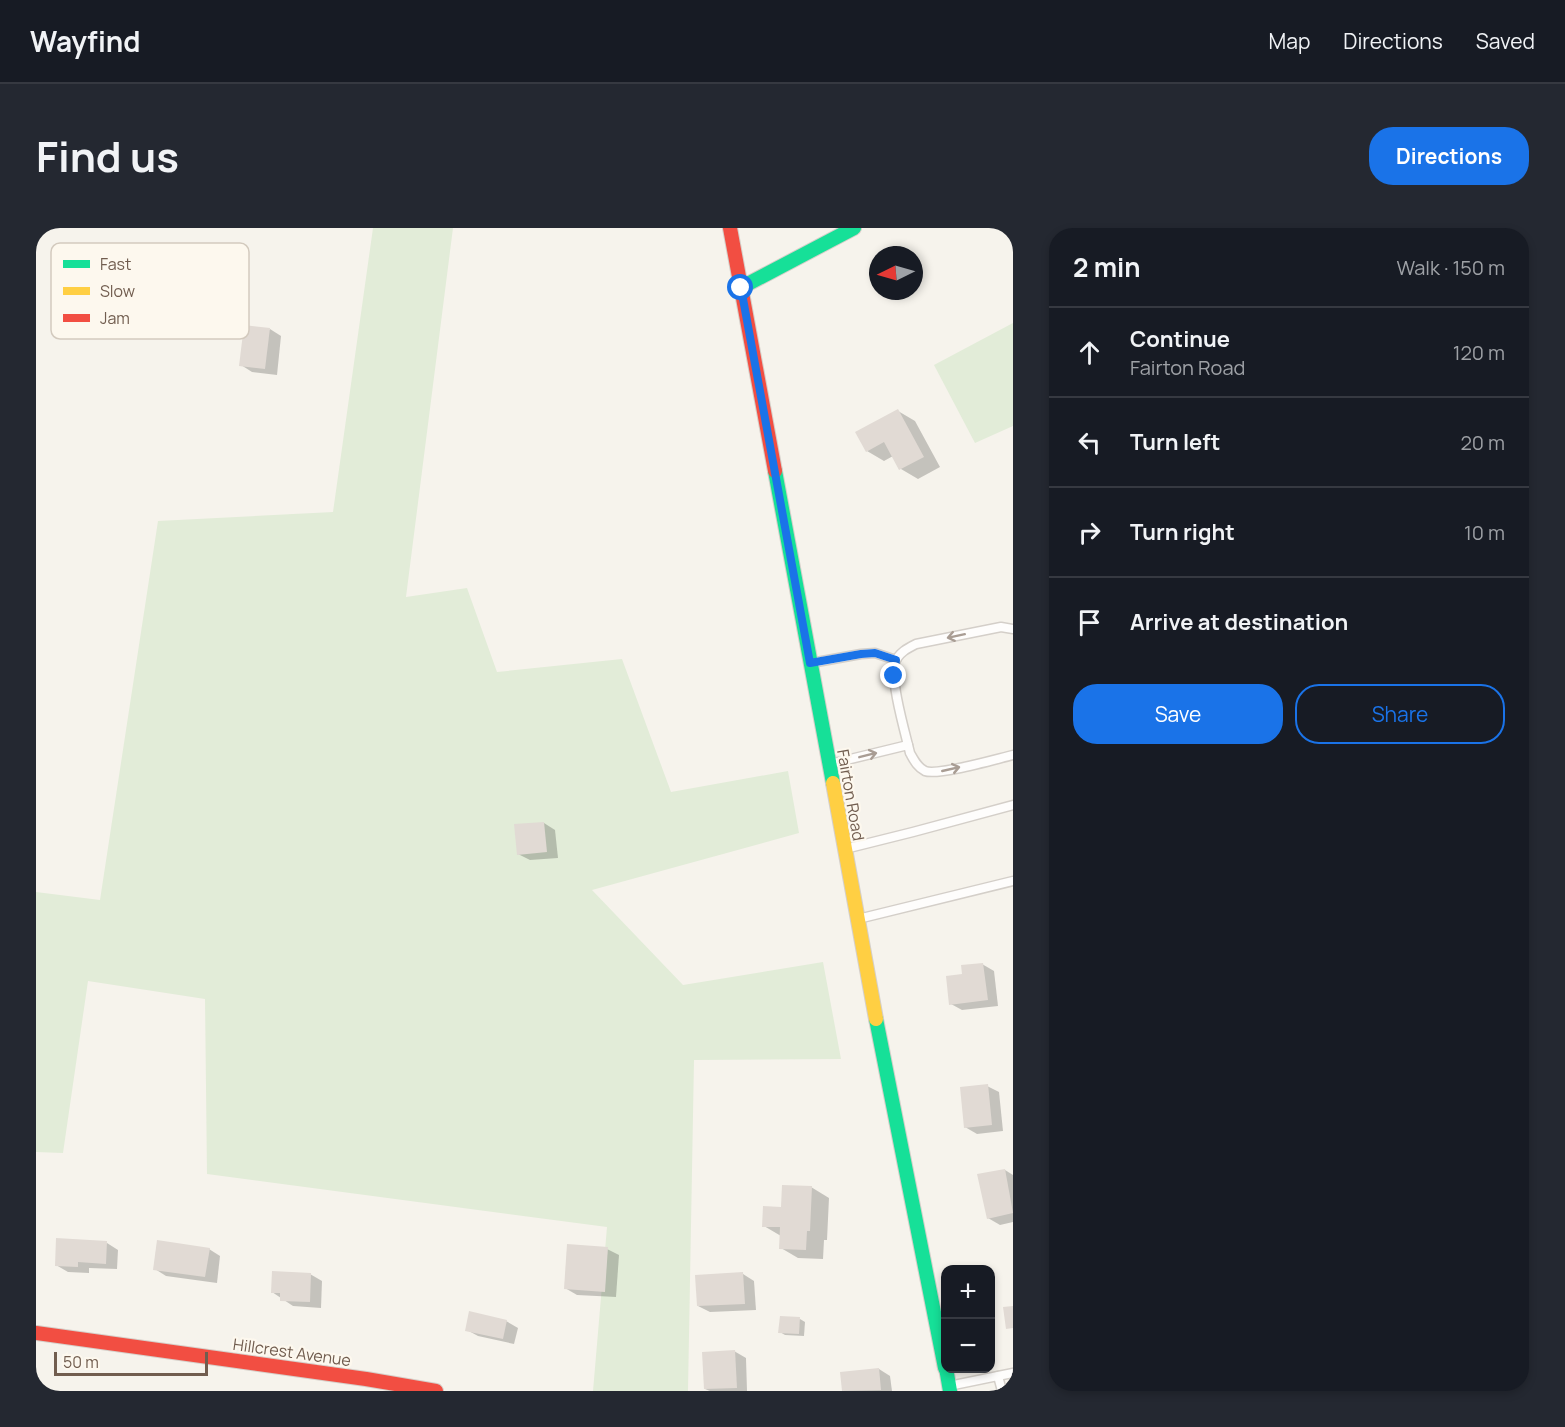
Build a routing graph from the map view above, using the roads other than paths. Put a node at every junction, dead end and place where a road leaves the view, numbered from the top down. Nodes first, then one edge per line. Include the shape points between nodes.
1 (730, 228) edge
2 (854, 228) edge
3 (741, 288) junction
4 (1013, 629) edge
5 (896, 660) junction
6 (810, 663) junction
7 (908, 745) junction
8 (1013, 755) edge
9 (828, 765) junction
10 (1013, 805) edge
11 (844, 849) junction
12 (1013, 881) edge
13 (857, 919) junction
14 (36, 1333) edge
15 (941, 1343) edge
16 (947, 1373) edge
17 (1013, 1373) edge
18 (998, 1376) junction
19 (402, 1388) edge
20 (949, 1388) edge
21 (436, 1391) edge
22 (1002, 1391) edge

1 - 3 main road, Fairton Road
2 - 3 main road
3 - 6 main road, Fairton Road
4 -> 5 lane via 1001,627 916,644
5 - 6 lane via 875,653
5 - 7 lane via 894,676
6 - 9 main road, Fairton Road
7 -> 8 lane via 916,764 926,771 939,772
9 -> 7 lane
9 - 11 main road, Fairton Road
10 - 11 lane
11 - 13 main road, Fairton Road
12 - 13 lane
13 - 15 main road, Fairton Road
14 - 19 main road, Hillcrest Avenue
16 - 20 main road, Fairton Road
17 - 18 lane
18 - 20 lane
18 - 22 lane
19 - 21 main road, Hillcrest Avenue

